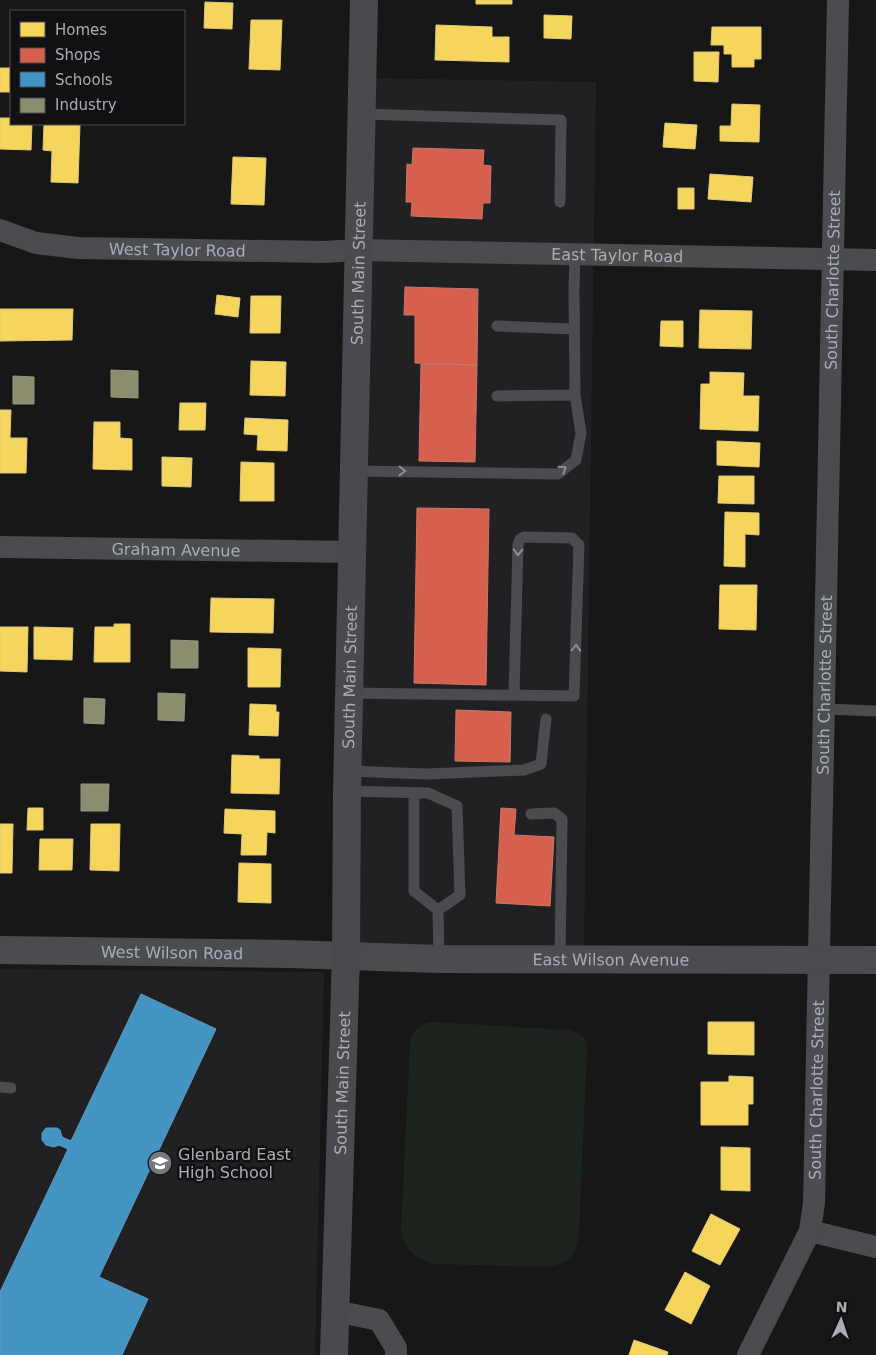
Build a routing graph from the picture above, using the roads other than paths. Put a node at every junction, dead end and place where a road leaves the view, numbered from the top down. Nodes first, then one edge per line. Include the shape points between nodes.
1 (364, 0) edge
2 (838, 0) edge
3 (361, 114) junction
4 (560, 202) dead end
5 (0, 230) edge
6 (358, 250) junction
7 (575, 253) junction
8 (832, 259) junction
9 (876, 260) edge
10 (497, 326) dead end
11 (574, 329) junction
12 (575, 395) junction
13 (497, 396) dead end
14 (354, 471) junction
15 (0, 547) edge
16 (352, 552) junction
17 (349, 693) junction
18 (514, 696) junction
19 (825, 709) junction
20 (876, 711) edge
21 (546, 719) dead end
22 (347, 781) junction
23 (414, 793) junction
24 (531, 814) dead end
25 (438, 910) junction
26 (0, 950) edge
27 (346, 955) junction
28 (439, 959) junction
29 (560, 959) junction
30 (818, 959) junction
31 (876, 960) edge
32 (810, 1231) junction
33 (876, 1247) edge
34 (335, 1311) junction
35 (334, 1355) edge
36 (396, 1355) edge
37 (748, 1355) edge

1 - 3 main road, South Main Street
2 - 8 street, South Charlotte Street
3 - 4 lane via 561,120
3 - 6 main road, South Main Street
5 - 6 street, West Taylor Road via 36,243 78,248
6 - 7 street, East Taylor Road
6 - 14 main road, South Main Street
7 - 8 street, East Taylor Road
7 - 11 lane
8 - 9 street, East Taylor Road
8 - 19 street, South Charlotte Street
10 - 11 lane
11 - 12 lane
12 - 13 lane
14 -> 12 lane via 558,474 576,460 580,442
14 - 16 main road, South Main Street
15 - 16 street, Graham Avenue
16 - 17 main road, South Main Street
17 - 18 lane
17 - 22 main road, South Main Street
18 -> 18 lane via 574,696 580,545 572,538 524,537 518,544
19 - 20 lane
19 - 30 street, South Charlotte Street
21 - 22 lane via 541,764 524,770
22 - 23 lane
22 - 27 main road, South Main Street
23 - 25 lane via 414,891
23 - 25 lane via 428,793 457,806 460,895
24 - 29 lane via 554,813 562,820
25 - 28 lane
26 - 27 street, West Wilson Road
27 - 28 street, East Wilson Avenue
27 - 34 main road, South Main Street
28 - 29 street, East Wilson Avenue
29 - 30 street, East Wilson Avenue
30 - 31 street, East Wilson Avenue
30 - 32 street, South Charlotte Street via 814,1203
32 - 33 street
32 - 37 street, South Charlotte Street
34 - 35 main road, South Main Street
34 - 36 street via 379,1320 396,1348

